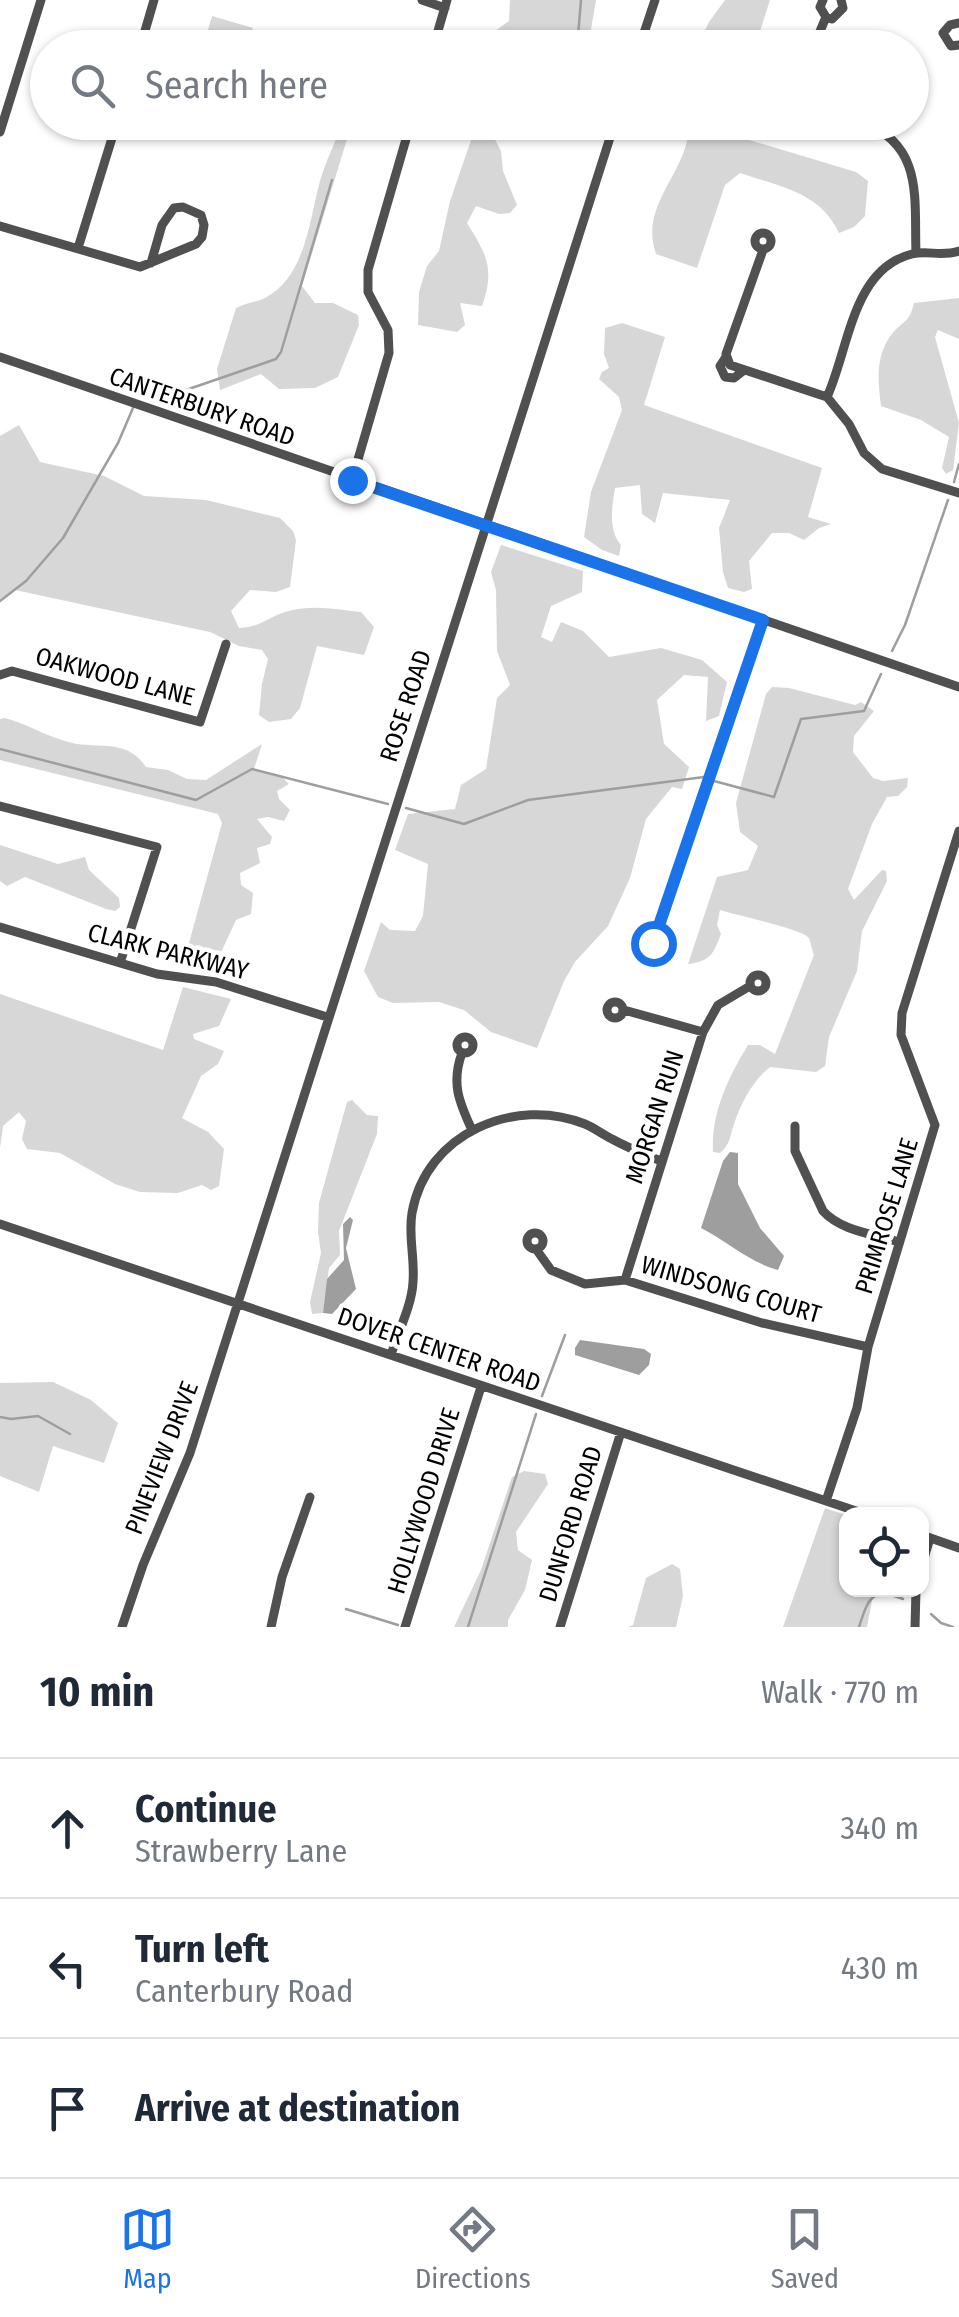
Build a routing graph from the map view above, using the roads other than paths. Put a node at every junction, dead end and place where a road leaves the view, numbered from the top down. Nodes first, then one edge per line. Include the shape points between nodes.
1 (41, 0) edge
2 (154, 0) edge
3 (422, 0) edge
4 (654, 0) edge
5 (824, 0) edge
6 (841, 0) edge
7 (446, 4) edge
8 (826, 17) junction
9 (959, 23) edge
10 (32, 30) edge
11 (145, 30) edge
12 (438, 30) edge
13 (645, 30) edge
14 (821, 30) edge
15 (30, 35) edge
16 (959, 44) edge
17 (0, 132) edge
18 (111, 140) edge
19 (406, 140) edge
20 (609, 140) edge
21 (892, 140) edge
22 (0, 226) edge
23 (78, 248) junction
24 (763, 250) dead end
25 (959, 251) edge
26 (916, 253) junction
27 (152, 263) junction
28 (0, 357) edge
29 (827, 397) junction
30 (352, 480) junction
31 (959, 493) edge
32 (486, 525) junction
33 (763, 620) junction
34 (226, 644) dead end
35 (0, 675) edge
36 (958, 684) edge
37 (0, 806) edge
38 (959, 831) edge
39 (0, 927) edge
40 (653, 943) dead end
41 (120, 964) junction
42 (750, 986) dead end
43 (624, 1010) dead end
44 (327, 1017) junction
45 (703, 1032) junction
46 (462, 1053) dead end
47 (795, 1126) dead end
48 (472, 1130) junction
49 (661, 1161) junction
50 (0, 1224) edge
51 (899, 1242) junction
52 (536, 1249) dead end
53 (624, 1280) junction
54 (238, 1302) junction
55 (868, 1347) junction
56 (391, 1355) junction
57 (481, 1387) junction
58 (620, 1432) junction
59 (310, 1497) dead end
60 (826, 1501) junction
61 (844, 1507) edge
62 (929, 1538) edge
63 (959, 1548) edge
64 (916, 1597) edge
65 (122, 1627) edge
66 (272, 1627) edge
67 (405, 1627) edge
68 (560, 1627) edge
69 (915, 1627) edge

1 - 10 street
2 - 11 street
3 - 7 street
4 - 13 street
5 - 8 street
6 - 8 street via 839,15
7 - 12 street
8 - 14 street
9 - 16 street via 943,33 951,46
15 - 17 street
18 - 23 street
19 - 30 street via 368,270 368,292 388,330 389,353
20 - 32 street, ROSE ROAD
21 - 26 street via 912,172
22 - 23 street
23 - 27 street via 128,265
24 - 29 street via 726,357 734,368
25 - 26 street
26 - 29 street via 877,273 866,288
27 - 27 street via 174,208 200,216 204,225 196,244
28 - 30 street, CANTERBURY ROAD
29 - 31 street via 882,468
30 - 32 street, CANTERBURY ROAD
32 - 33 street, CANTERBURY ROAD
32 - 44 street, ROSE ROAD
33 - 36 street, CANTERBURY ROAD
33 - 40 street
34 - 35 street, OAKWOOD LANE via 200,722 12,671
37 - 41 street via 157,847
38 - 51 street, PRIMROSE LANE via 902,1012 901,1035 935,1125
39 - 41 street, CLARK PARKWAY
41 - 44 street, CLARK PARKWAY via 216,982
42 - 45 street, MORGAN RUN via 718,1004
43 - 45 street
44 - 54 street, ROSE ROAD
45 - 49 street, MORGAN RUN
46 - 48 street via 456,1088
47 - 51 street via 795,1151 830,1219
48 - 49 street via 524,1113 546,1114 586,1124
48 - 56 street via 435,1163 415,1202 413,1284
49 - 53 street, MORGAN RUN
50 - 54 street, DOVER CENTER ROAD
51 - 55 street, PRIMROSE LANE
52 - 53 street, WINDSONG COURT via 563,1277 585,1284
53 - 55 street, WINDSONG COURT via 762,1324
54 - 56 street, DOVER CENTER ROAD
54 - 65 street, PINEVIEW DRIVE via 190,1453
55 - 60 street, PRIMROSE LANE
56 - 57 street, DOVER CENTER ROAD
57 - 58 street, DOVER CENTER ROAD
57 - 67 street, HOLLYWOOD DRIVE
58 - 60 street, DOVER CENTER ROAD
58 - 68 street, DUNFORD ROAD
59 - 66 street
60 - 61 street, DOVER CENTER ROAD
62 - 63 street
64 - 69 street

